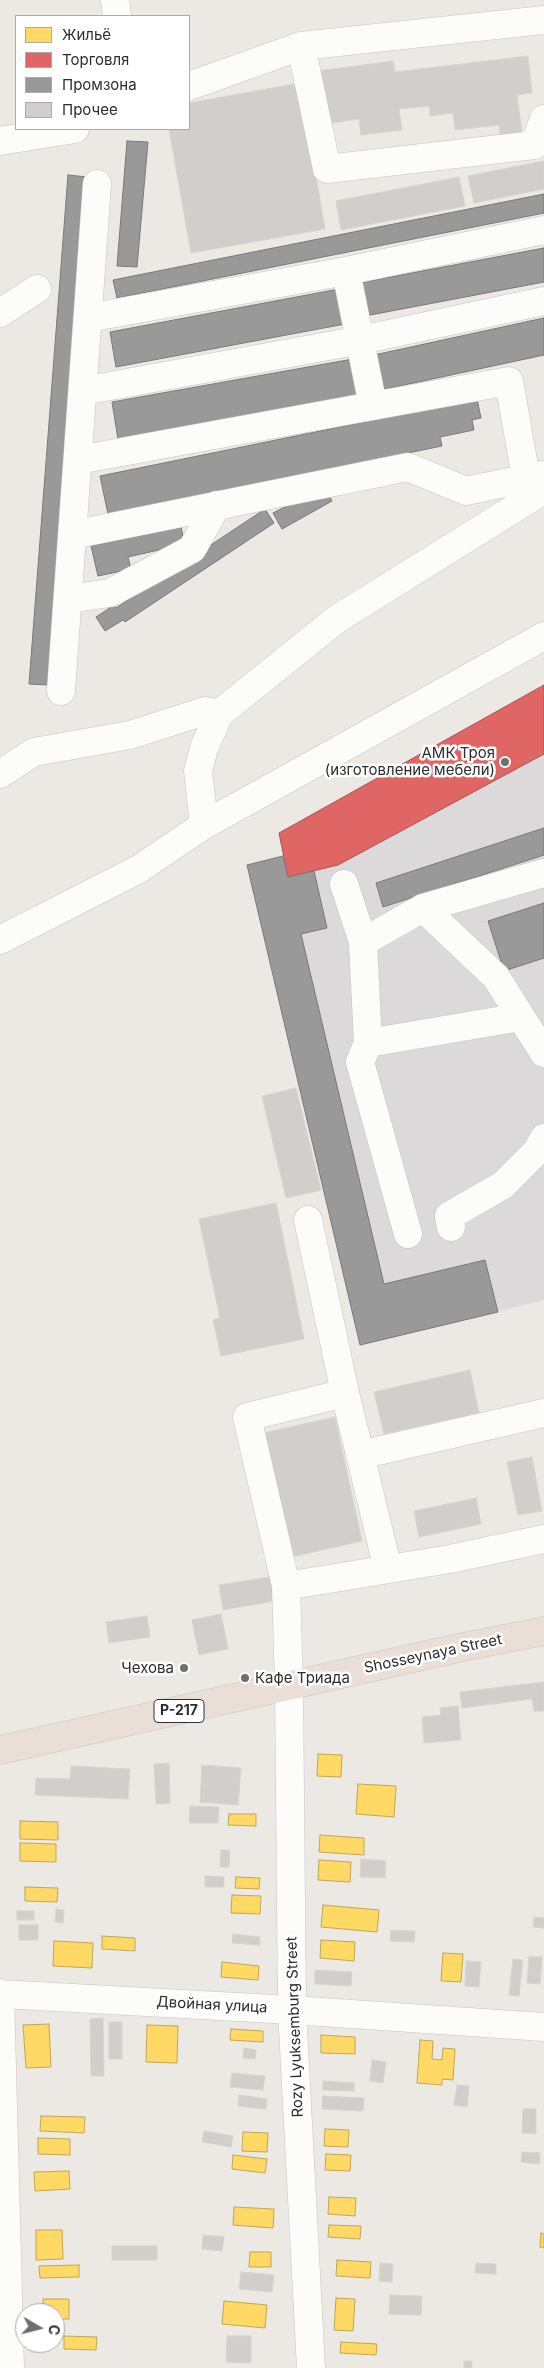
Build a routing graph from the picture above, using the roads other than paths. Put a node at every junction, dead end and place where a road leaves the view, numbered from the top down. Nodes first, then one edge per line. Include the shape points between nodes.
1 (115, 0) edge
2 (117, 15) edge
3 (544, 20) edge
4 (301, 46) junction
5 (190, 86) edge
6 (544, 119) edge
7 (69, 130) edge
8 (0, 141) edge
9 (97, 184) dead end
10 (544, 230) edge
11 (346, 271) junction
12 (36, 289) dead end
13 (544, 301) edge
14 (0, 313) edge
15 (88, 318) junction
16 (361, 340) junction
17 (83, 391) junction
18 (373, 406) junction
19 (78, 460) junction
20 (538, 481) edge
21 (217, 504) junction
22 (72, 535) junction
23 (68, 599) junction
24 (544, 636) edge
25 (61, 691) dead end
26 (219, 714) junction
27 (0, 774) edge
28 (204, 825) junction
29 (544, 873) edge
30 (344, 884) dead end
31 (423, 908) junction
32 (0, 940) edge
33 (363, 942) junction
34 (521, 1017) junction
35 (368, 1043) junction
36 (544, 1054) edge
37 (544, 1138) edge
38 (308, 1220) dead end
39 (450, 1227) dead end
40 (408, 1234) dead end
41 (345, 1394) junction
42 (544, 1412) edge
43 (360, 1455) junction
44 (544, 1539) edge
45 (388, 1569) junction
46 (286, 1586) junction
47 (544, 1631) edge
48 (289, 1686) junction
49 (0, 1750) edge
50 (0, 1993) edge
51 (292, 2010) junction
52 (544, 2027) edge
53 (2, 2077) edge
54 (10, 2368) edge
55 (311, 2368) edge

1 - 2 street
3 - 4 street
4 - 5 street
4 - 6 street via 327,168 534,145
7 - 8 street
9 - 15 street
10 - 11 street
11 - 15 street
11 - 16 street
12 - 14 street
13 - 16 street
15 - 17 street
16 - 17 street
16 - 18 street
17 - 19 street
18 - 19 street
18 - 20 street via 509,381
19 - 22 street
20 - 21 street via 466,491 408,467
20 - 26 street via 337,620
21 - 22 street
21 - 23 street via 192,549 110,593
22 - 23 street
23 - 25 street
24 - 28 street
26 - 27 street via 205,711 130,735 34,752
26 - 28 street via 198,771
28 - 32 street via 139,869
29 - 31 street
30 - 33 street
31 - 33 street
31 - 34 street via 496,977
33 - 35 street
34 - 35 street
34 - 36 street
35 - 40 street via 360,1062
37 - 39 street via 538,1151 503,1185 448,1216
38 - 41 street
41 - 43 street
41 - 46 street, Rozy Lyuksemburg Street via 246,1417
42 - 43 street
43 - 45 street
44 - 45 street
45 - 46 street
46 - 48 street, Rozy Lyuksemburg Street
47 - 48 highway, Shosseynaya Street / Р-217
48 - 49 highway, Shosseynaya Street / Р-217
48 - 51 street, Rozy Lyuksemburg Street
50 - 51 street, Двойная улица
50 - 53 street
51 - 52 street, Двойная улица
51 - 55 street, Rozy Lyuksemburg Street
53 - 54 street

